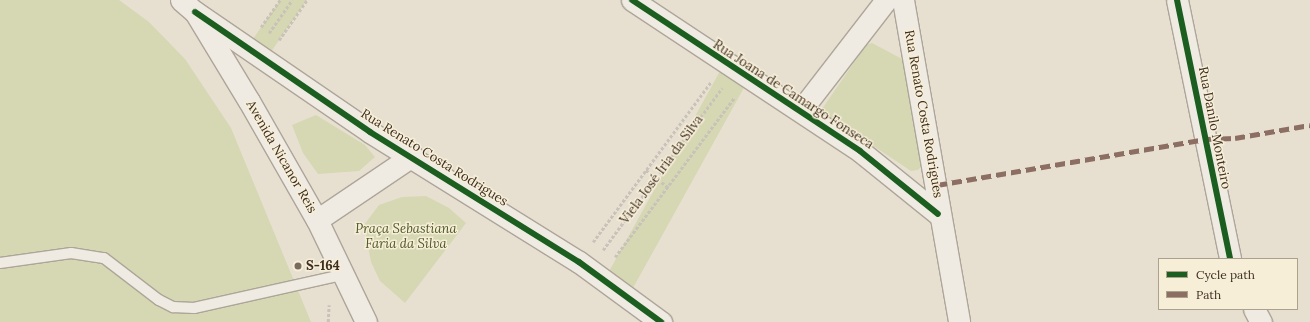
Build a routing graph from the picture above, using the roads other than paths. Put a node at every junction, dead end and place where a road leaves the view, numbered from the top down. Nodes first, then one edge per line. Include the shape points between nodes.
1 (632, 0) edge
2 (886, 0) edge
3 (903, 0) edge
4 (1177, 0) edge
5 (188, 6) edge
6 (801, 110) junction
7 (412, 156) junction
8 (938, 214) junction
9 (317, 220) junction
10 (1230, 258) edge
11 (0, 263) edge
12 (342, 275) junction
13 (1255, 310) edge
14 (366, 322) edge
15 (661, 322) edge
16 (959, 322) edge
17 (1261, 322) edge

1 - 6 street, Rua Joana de Camargo Fonseca via 736,71
2 - 6 street
3 - 8 street, Rua Renato Costa Rodrigues via 937,185
4 - 10 street, Rua Danilo Monteiro
5 - 7 street, Rua Renato Costa Rodrigues via 370,132
5 - 9 street, Avenida Nicanor Reis
6 - 8 street, Rua Joana de Camargo Fonseca via 885,170
7 - 9 street
7 - 15 street, Rua Renato Costa Rodrigues via 589,270
8 - 16 street, Rua Renato Costa Rodrigues
9 - 12 street, Avenida Nicanor Reis
11 - 12 lane via 71,253 104,258 159,300 173,307 194,308
12 - 14 street, Avenida Nicanor Reis
13 - 17 street

